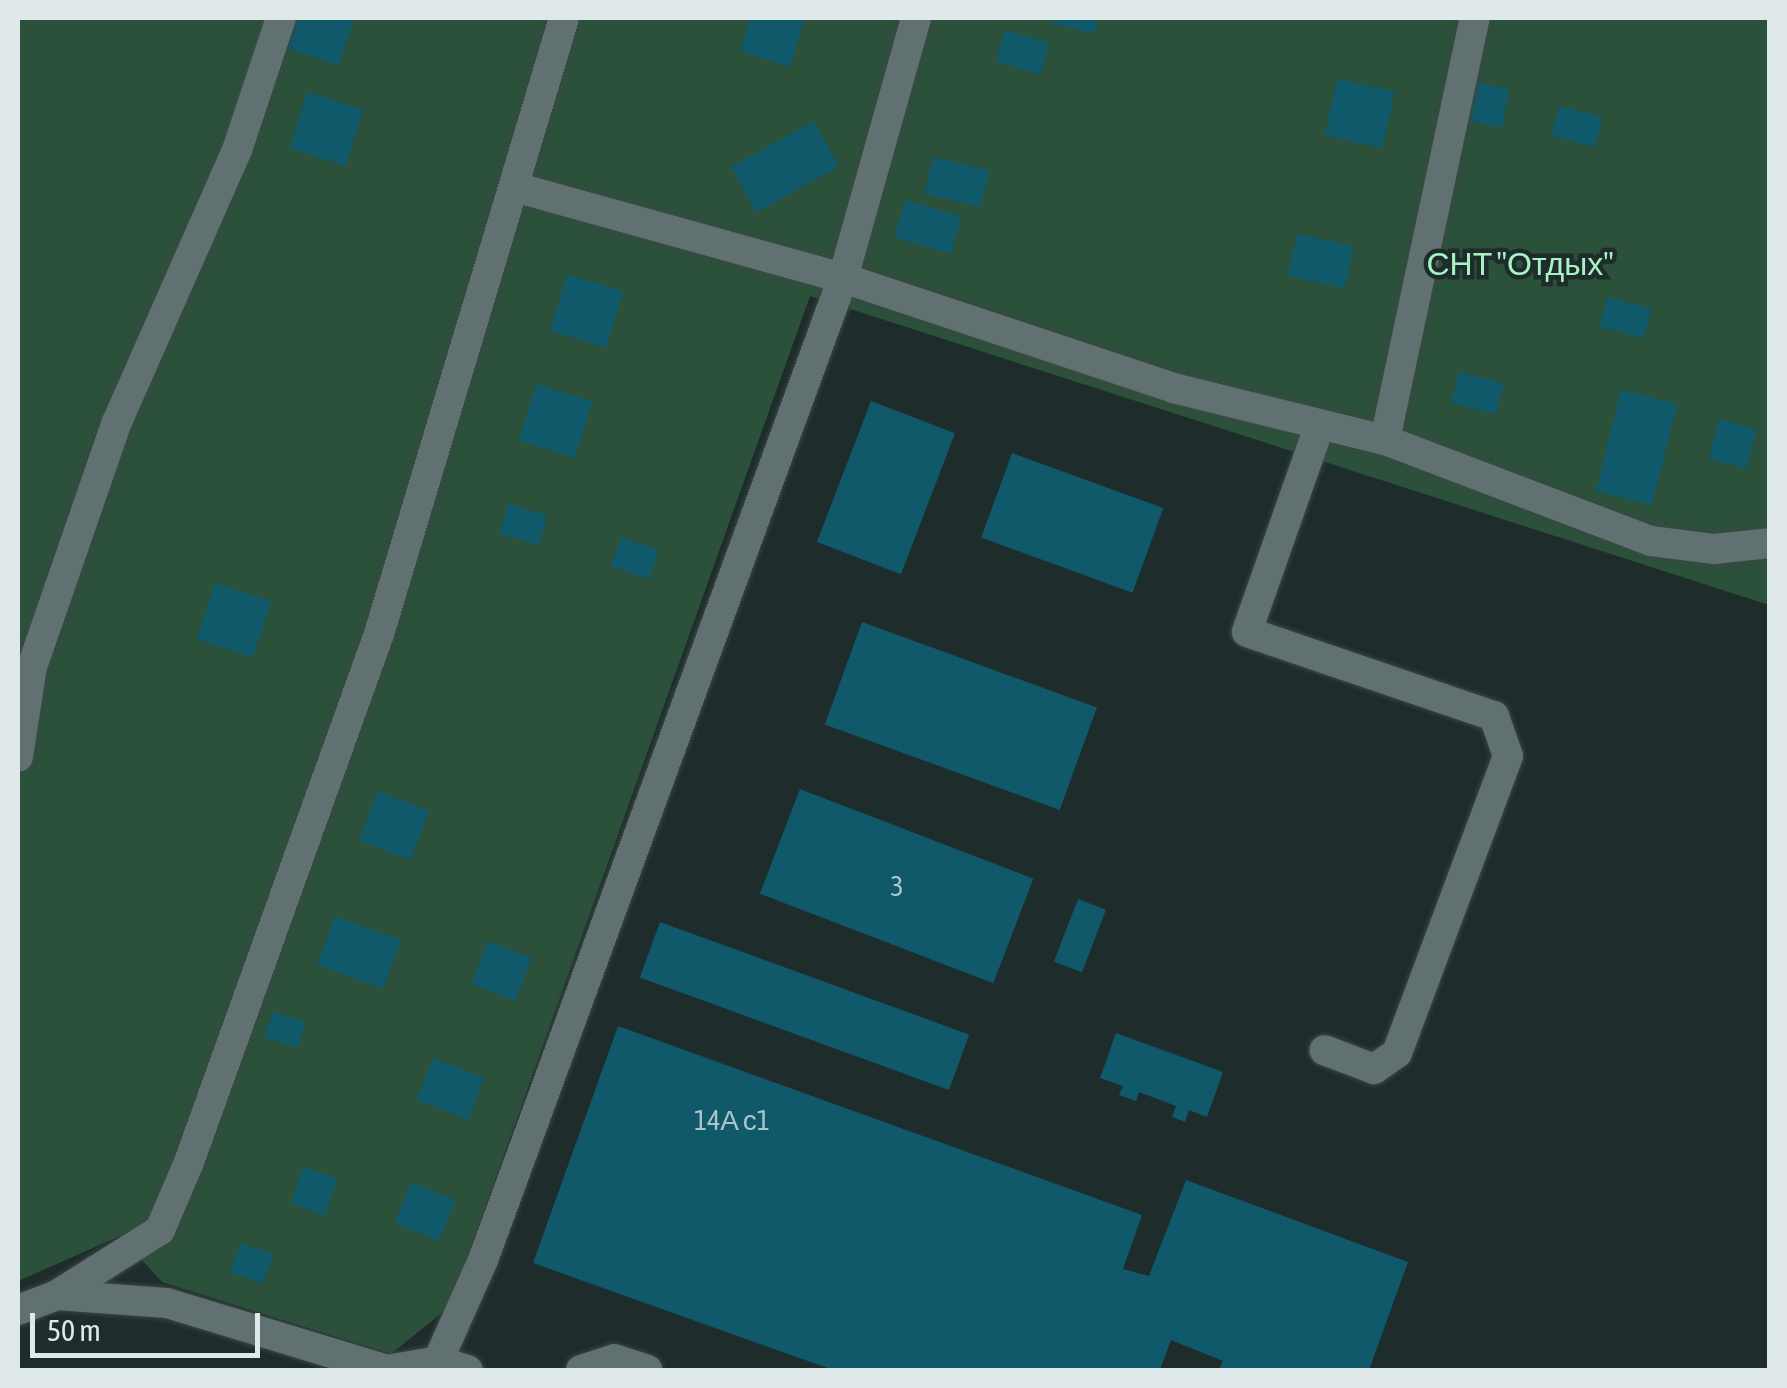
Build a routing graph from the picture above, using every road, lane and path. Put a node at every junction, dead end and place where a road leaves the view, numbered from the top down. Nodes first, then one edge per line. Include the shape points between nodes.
1 (281, 18) edge
2 (564, 18) edge
3 (916, 18) edge
4 (1475, 18) edge
5 (518, 188) junction
6 (842, 278) junction
7 (1319, 428) junction
8 (1385, 440) junction
9 (1770, 543) edge
10 (18, 756) edge
11 (1324, 1050) dead end
12 (57, 1295) junction
13 (18, 1310) edge
14 (438, 1361) junction
15 (468, 1370) edge
16 (582, 1370) edge
17 (647, 1370) edge

1 - 10 lane via 237,150 118,422 32,668
2 - 5 lane
3 - 6 lane
4 - 8 lane
5 - 6 lane
5 - 12 lane via 380,634 189,1162 160,1230
6 - 7 lane via 1173,388
6 - 14 lane via 483,1260
7 - 8 lane
7 - 11 lane via 1247,632 1494,716 1508,756 1397,1053 1374,1069
8 - 9 lane via 1651,541 1714,549
12 - 13 lane
12 - 14 lane via 167,1303 387,1370
14 - 15 lane
16 - 17 lane via 614,1359

